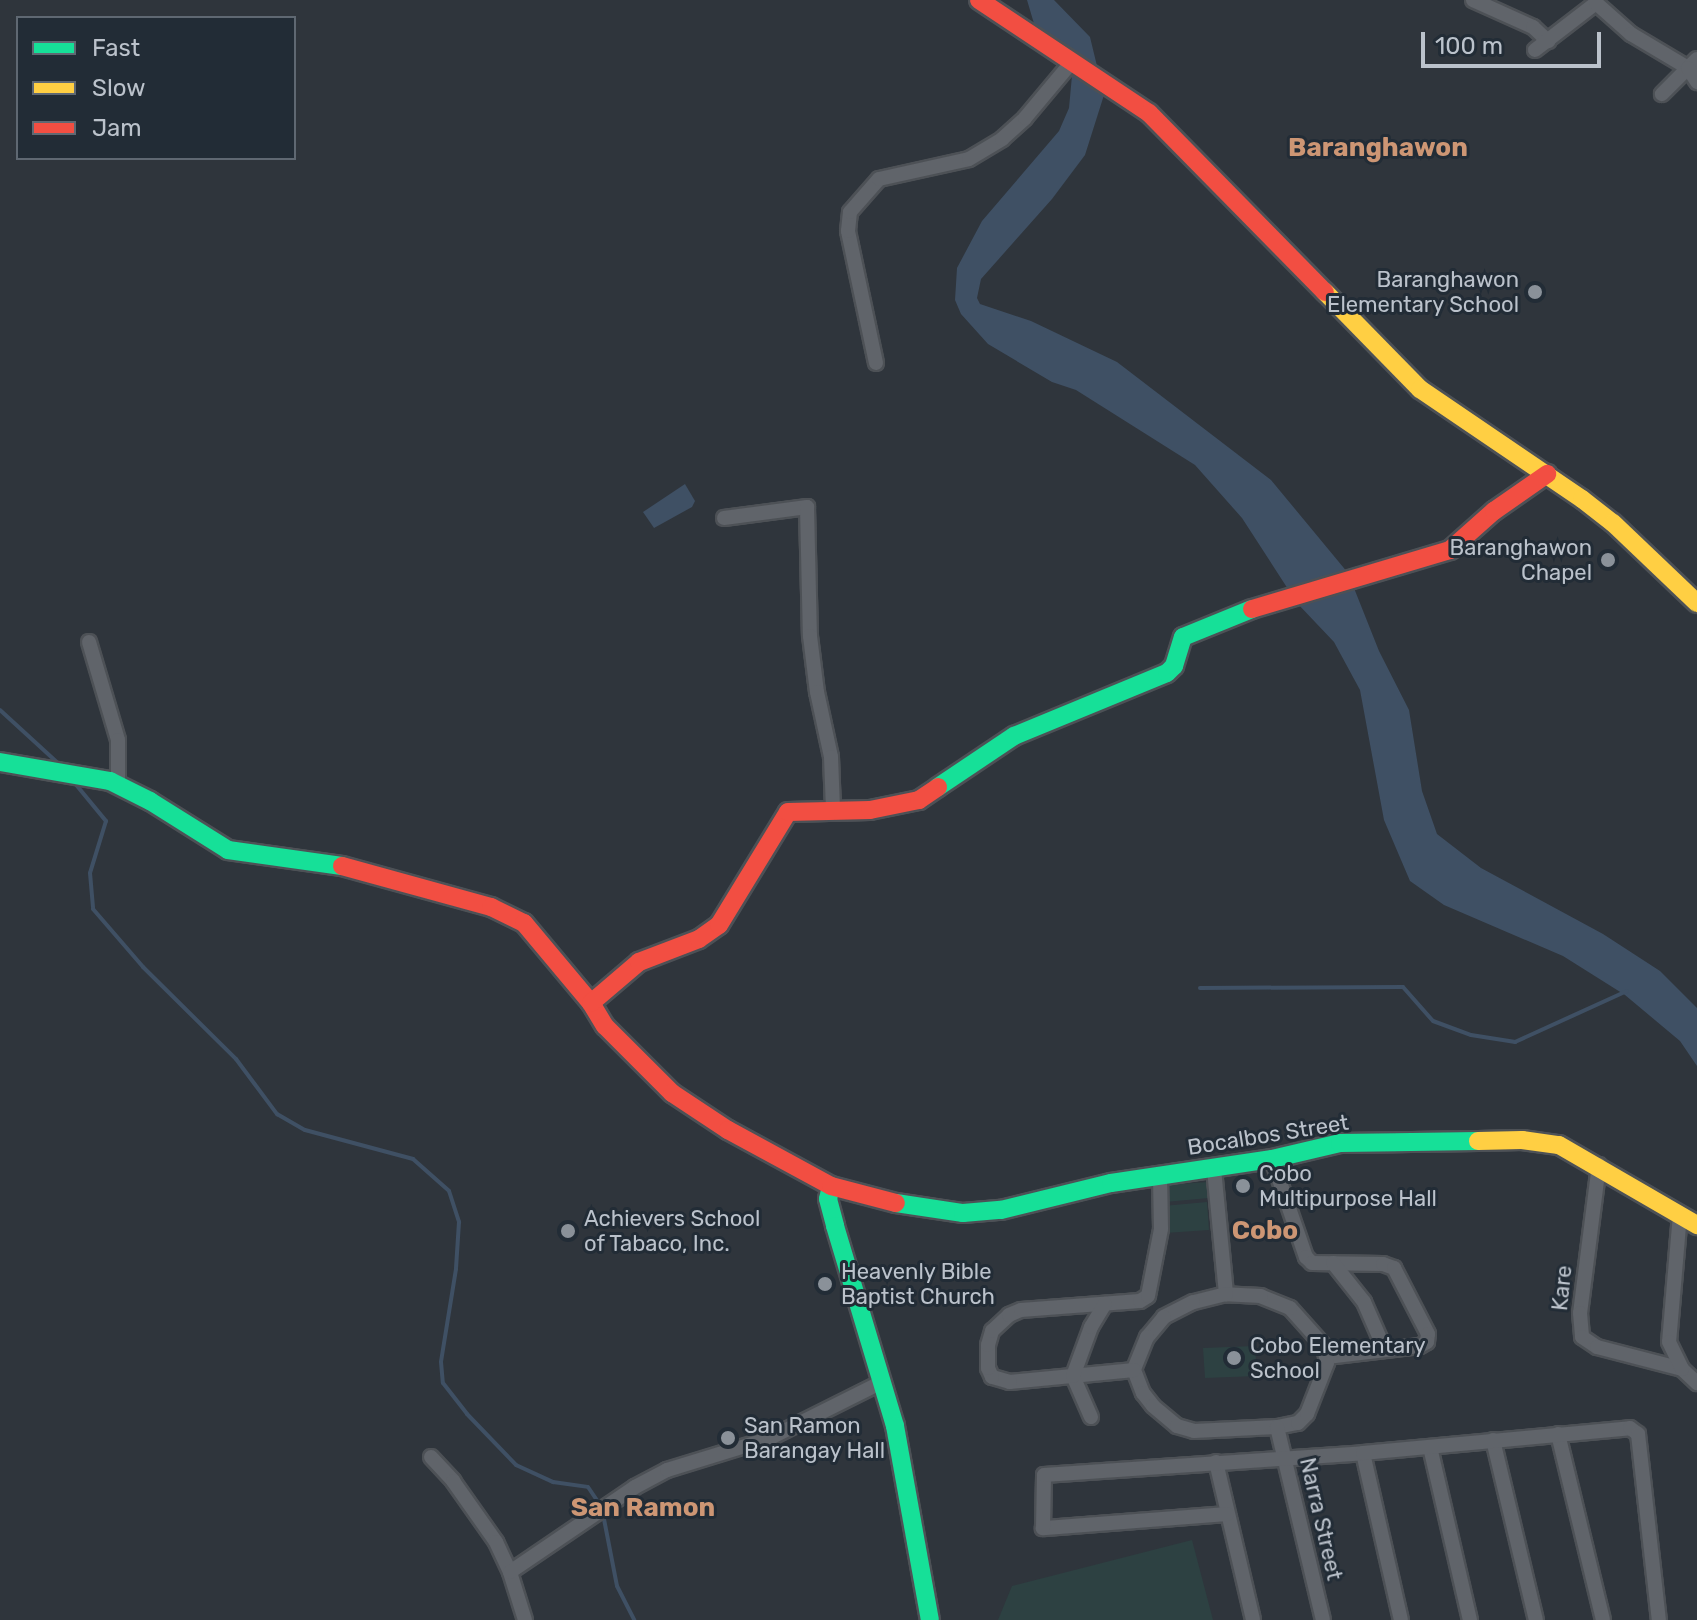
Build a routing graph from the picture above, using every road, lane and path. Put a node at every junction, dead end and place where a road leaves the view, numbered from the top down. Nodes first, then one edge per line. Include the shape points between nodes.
1 (979, 0) edge
2 (1473, 0) edge
3 (1595, 2) edge
4 (1692, 64) edge
5 (1076, 66) junction
6 (1697, 82) edge
7 (1662, 94) dead end
8 (876, 363) dead end
9 (1547, 474) junction
10 (724, 518) dead end
11 (1697, 603) edge
12 (89, 642) dead end
13 (0, 762) edge
14 (118, 785) junction
15 (833, 810) junction
16 (591, 1003) junction
17 (1272, 1159) junction
18 (1599, 1165) junction
19 (1214, 1169) junction
20 (1160, 1176) junction
21 (831, 1186) junction
22 (1680, 1214) junction
23 (1697, 1225) edge
24 (1333, 1263) junction
25 (1226, 1294) junction
26 (1148, 1296) junction
27 (1105, 1304) junction
28 (1164, 1317) junction
29 (1385, 1350) junction
30 (1327, 1357) junction
31 (1134, 1370) junction
32 (1692, 1375) edge
33 (1073, 1376) junction
34 (882, 1382) junction
35 (1091, 1417) dead end
36 (1277, 1427) junction
37 (1558, 1434) junction
38 (1493, 1440) junction
39 (1430, 1447) junction
40 (1363, 1453) junction
41 (431, 1457) dead end
42 (1284, 1458) junction
43 (1216, 1462) junction
44 (1227, 1514) junction
45 (510, 1572) junction
46 (525, 1620) edge
47 (930, 1620) edge
48 (1253, 1620) edge
49 (1323, 1620) edge
50 (1401, 1620) edge
51 (1470, 1620) edge
52 (1536, 1620) edge
53 (1603, 1620) edge
54 (1659, 1620) edge

1 - 5 street
2 - 3 street via 1533,27 1542,45
3 - 4 street via 1631,34
4 - 6 street
4 - 7 street
5 - 8 street via 1002,139 969,159 879,179 850,212 848,231
5 - 9 street via 1176,137 1420,389
9 - 11 street via 1613,523
9 - 15 street via 1450,550 1291,595 1199,628 1183,637 1167,673 1014,736 919,800 870,810
10 - 15 street via 807,507 810,636 831,757
12 - 14 street via 118,740
13 - 14 street, Bocalbos Street
14 - 16 street, Bocalbos Street via 228,850 347,867 502,912 524,923
15 - 16 street via 794,809 785,815 719,925 699,939 639,962
16 - 21 street, Bocalbos Street via 605,1026 672,1093
17 - 18 street, Bocalbos Street via 1340,1143 1522,1140 1559,1145
17 - 19 street, Bocalbos Street
17 - 24 street via 1306,1257 1312,1263
18 - 22 street, Bocalbos Street
18 - 32 street, Kare via 1580,1313 1582,1337 1597,1347
19 - 20 street, Bocalbos Street
19 - 25 street
20 - 21 street, Bocalbos Street via 1001,1210 963,1213
20 - 26 street via 1161,1229
21 - 34 street via 828,1199 835,1226
22 - 23 street, Bocalbos Street
22 - 32 street via 1669,1342
24 - 29 street via 1364,1302
24 - 29 street via 1383,1264 1401,1278 1427,1342
25 - 28 street
25 - 30 street via 1261,1296 1290,1308 1318,1337
26 - 27 street
26 - 28 street
27 - 33 street
27 - 33 street via 1021,1310 992,1331 988,1368 1000,1382
28 - 31 street via 1147,1337
29 - 30 street
30 - 36 street via 1307,1414 1298,1423
31 - 33 street
31 - 36 street via 1153,1406 1185,1429
33 - 35 street
34 - 45 street via 768,1439 667,1470
34 - 47 street via 895,1426
36 - 42 street, Narra Street
37 - 38 street
37 - 53 street
37 - 54 street via 1635,1429
38 - 39 street
38 - 52 street
39 - 40 street
39 - 51 street
40 - 42 street
40 - 50 street
41 - 45 street via 490,1532
42 - 43 street
42 - 49 street, Narra Street
43 - 44 street
43 - 44 street via 1044,1475 1043,1528
44 - 48 street
45 - 46 street

